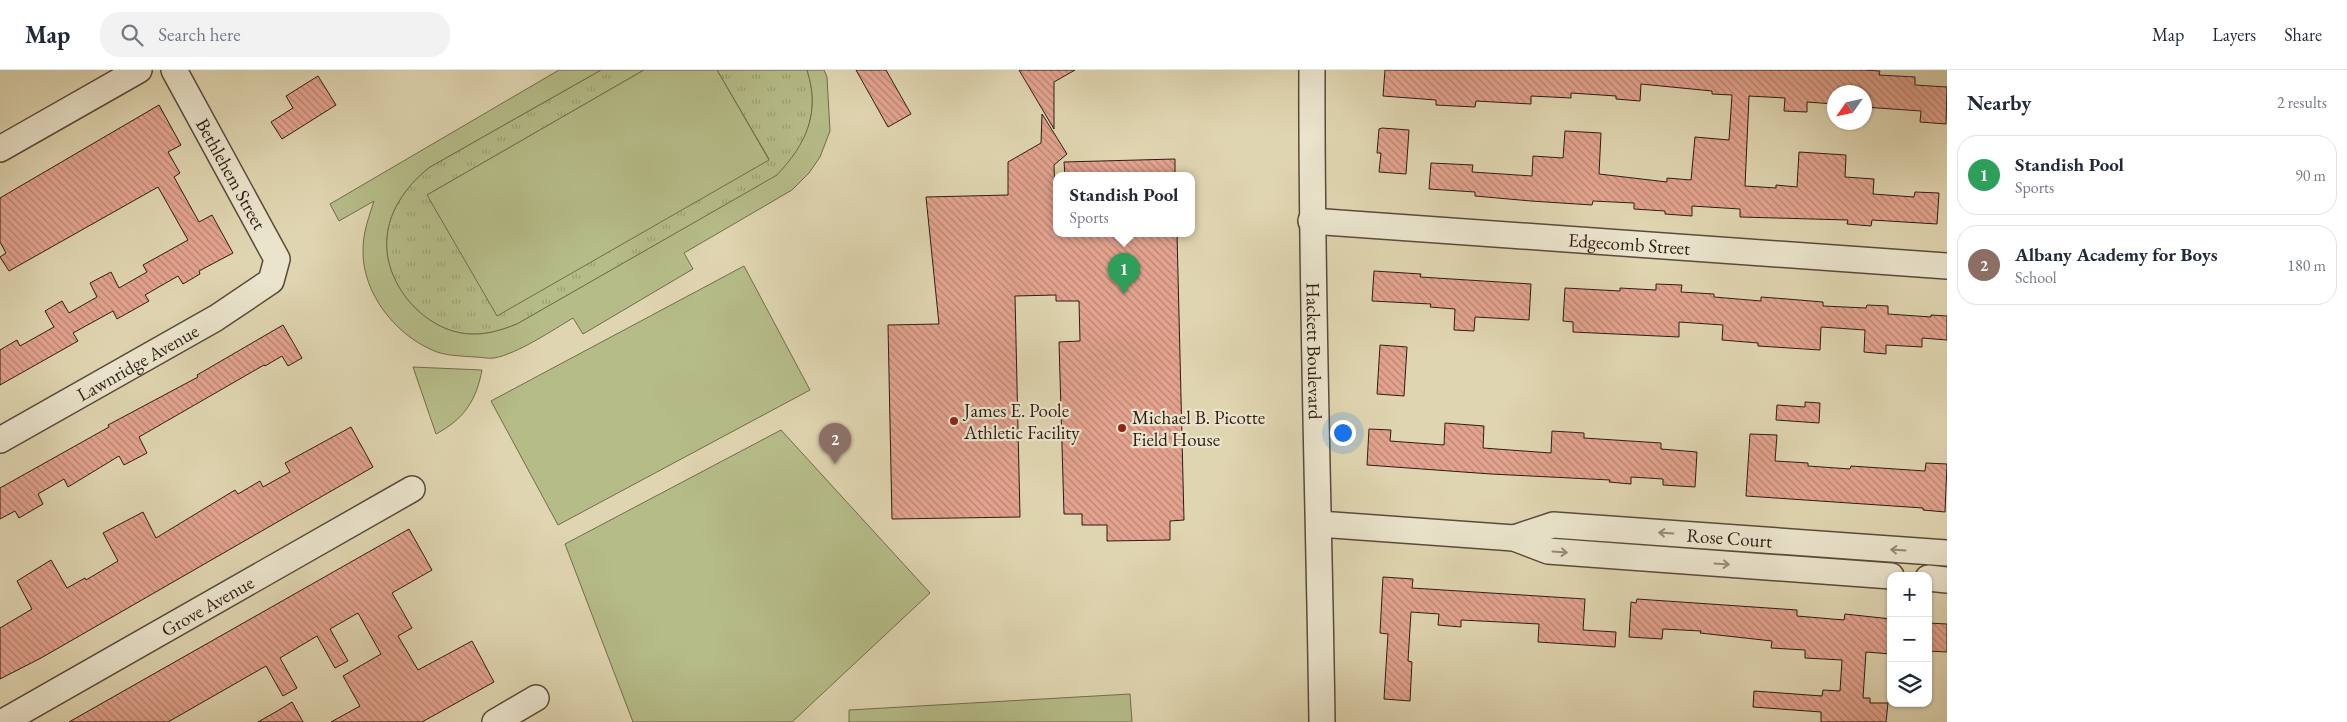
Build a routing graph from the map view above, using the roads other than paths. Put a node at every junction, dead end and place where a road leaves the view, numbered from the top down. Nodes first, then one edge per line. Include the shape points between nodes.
1 (139, 70) edge
2 (174, 70) edge
3 (1312, 70) edge
4 (0, 149) edge
5 (1311, 221) junction
6 (1947, 266) edge
7 (271, 281) joint
8 (0, 440) edge
9 (412, 488) dead end
10 (1319, 524) junction
11 (1514, 538) junction
12 (1947, 553) edge
13 (1887, 576) edge
14 (1932, 578) edge
15 (1947, 580) edge
16 (536, 698) dead end
17 (3, 722) edge
18 (495, 722) edge
19 (1322, 722) edge

1 - 4 street
2 - 7 street, Bethlehem Street via 277,259
3 - 5 street, Hackett Boulevard
5 - 6 street, Edgecomb Street
5 - 10 street, Hackett Boulevard
7 - 8 street, Lawnridge Avenue via 216,318
9 - 17 street, Grove Avenue
10 - 11 street, Rose Court
10 - 19 street, Hackett Boulevard
12 -> 11 street, Rose Court via 1553,525
11 -> 13 street, Rose Court via 1548,551
14 - 15 street
16 - 18 street

